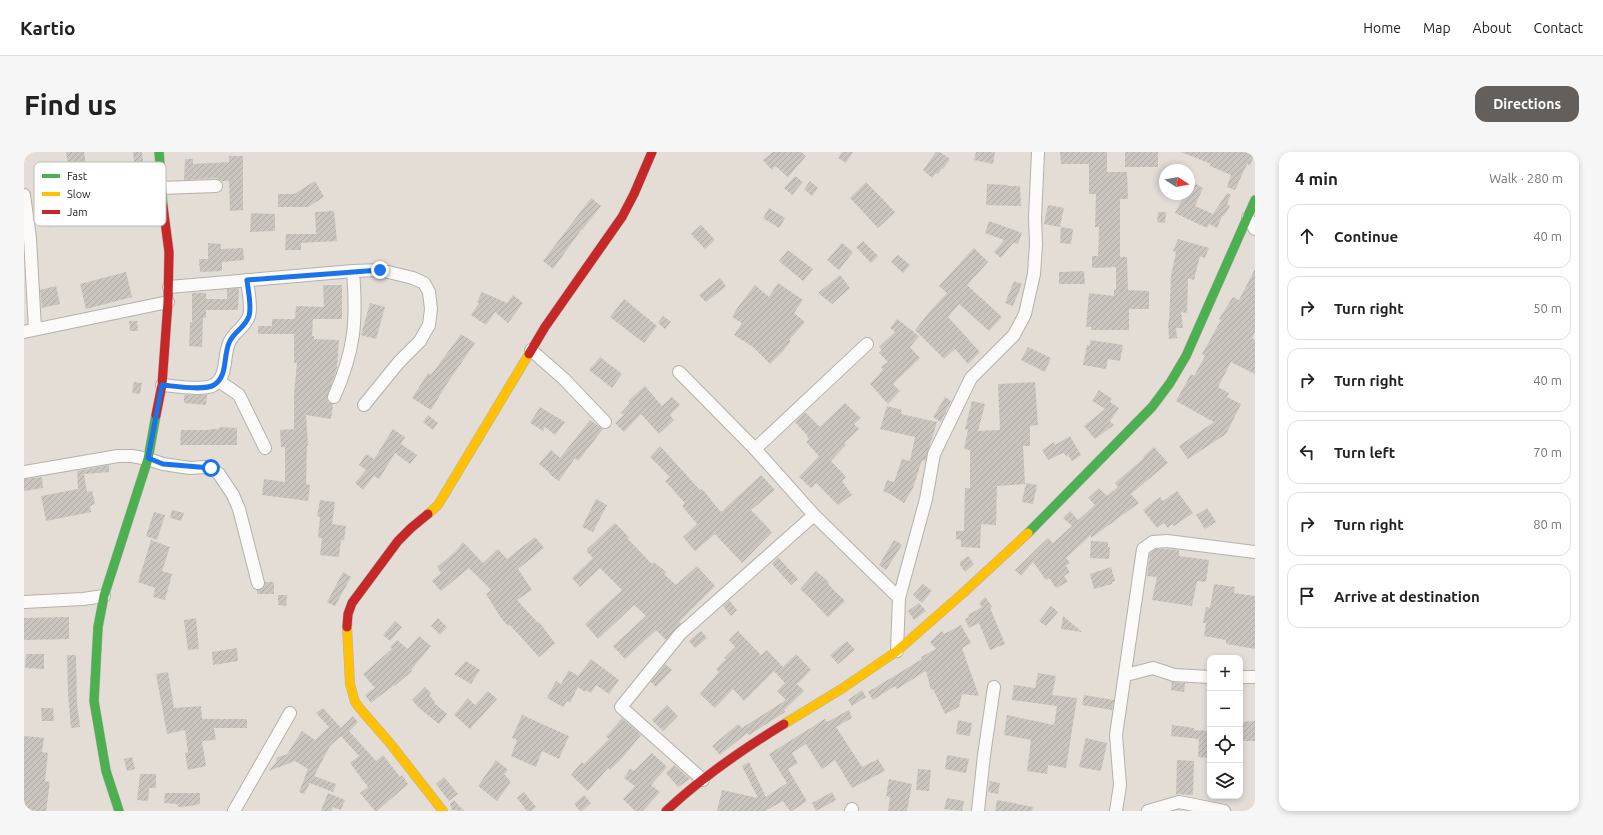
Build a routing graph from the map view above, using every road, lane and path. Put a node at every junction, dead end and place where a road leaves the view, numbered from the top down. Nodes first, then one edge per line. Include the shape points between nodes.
1 (159, 152) edge
2 (652, 152) edge
3 (1038, 152) edge
4 (160, 162) edge
5 (216, 186) dead end
6 (166, 188) edge
7 (24, 195) edge
8 (1255, 200) edge
9 (1248, 218) junction
10 (166, 226) edge
11 (1255, 229) edge
12 (353, 271) junction
13 (247, 280) junction
14 (169, 287) junction
15 (168, 302) junction
16 (30, 330) edge
17 (867, 344) dead end
18 (531, 350) junction
19 (679, 372) dead end
20 (219, 380) junction
21 (162, 385) junction
22 (334, 397) dead end
23 (364, 405) dead end
24 (605, 422) dead end
25 (265, 448) dead end
26 (755, 449) junction
27 (148, 458) junction
28 (24, 472) edge
29 (814, 515) junction
30 (1255, 552) edge
31 (258, 583) dead end
32 (104, 596) junction
33 (899, 598) junction
34 (24, 602) edge
35 (897, 651) junction
36 (1126, 675) junction
37 (1207, 677) edge
38 (1243, 677) edge
39 (1255, 678) edge
40 (994, 687) dead end
41 (290, 713) dead end
42 (703, 780) junction
43 (119, 811) edge
44 (234, 811) edge
45 (443, 811) edge
46 (666, 811) edge
47 (978, 811) edge
48 (1116, 811) edge
49 (1148, 811) edge
50 (1224, 811) edge

1 - 4 street
2 - 18 street via 622,216
3 - 33 street via 1034,274 1025,314 1014,335 971,378 934,454 926,499
5 - 6 street
7 - 16 street via 30,238
8 - 9 street
9 - 11 street
9 - 35 street via 1186,356 1152,407 1029,532
10 - 14 street
12 - 13 street
12 - 22 street via 355,324 350,354
12 - 23 street via 380,270 424,283 429,292 431,309 429,326 420,341
13 - 14 street
13 - 20 street via 249,316 229,341 223,373
14 - 15 street
15 - 16 street
15 - 21 street
17 - 26 street
18 - 24 street via 564,379
18 - 45 street via 438,505 398,541 352,603 346,619 350,686 356,702 364,716 380,730
19 - 26 street
20 - 21 street via 206,388
20 - 25 street via 238,395
21 - 27 street
26 - 29 street
27 - 28 street via 118,456
27 - 31 street via 163,464 211,468 219,474 239,509
27 - 32 street
29 - 33 street
29 - 42 street via 680,634 621,707
30 - 36 street via 1167,541 1153,542 1143,549
32 - 34 street
32 - 43 street via 98,627 94,701 106,771
33 - 35 street
35 - 42 street via 843,688 773,730
36 - 37 street via 1153,668 1174,675
36 - 48 street via 1116,735 1120,785
38 - 39 street
40 - 47 street
41 - 44 street
42 - 46 street
49 - 50 street via 1179,802

